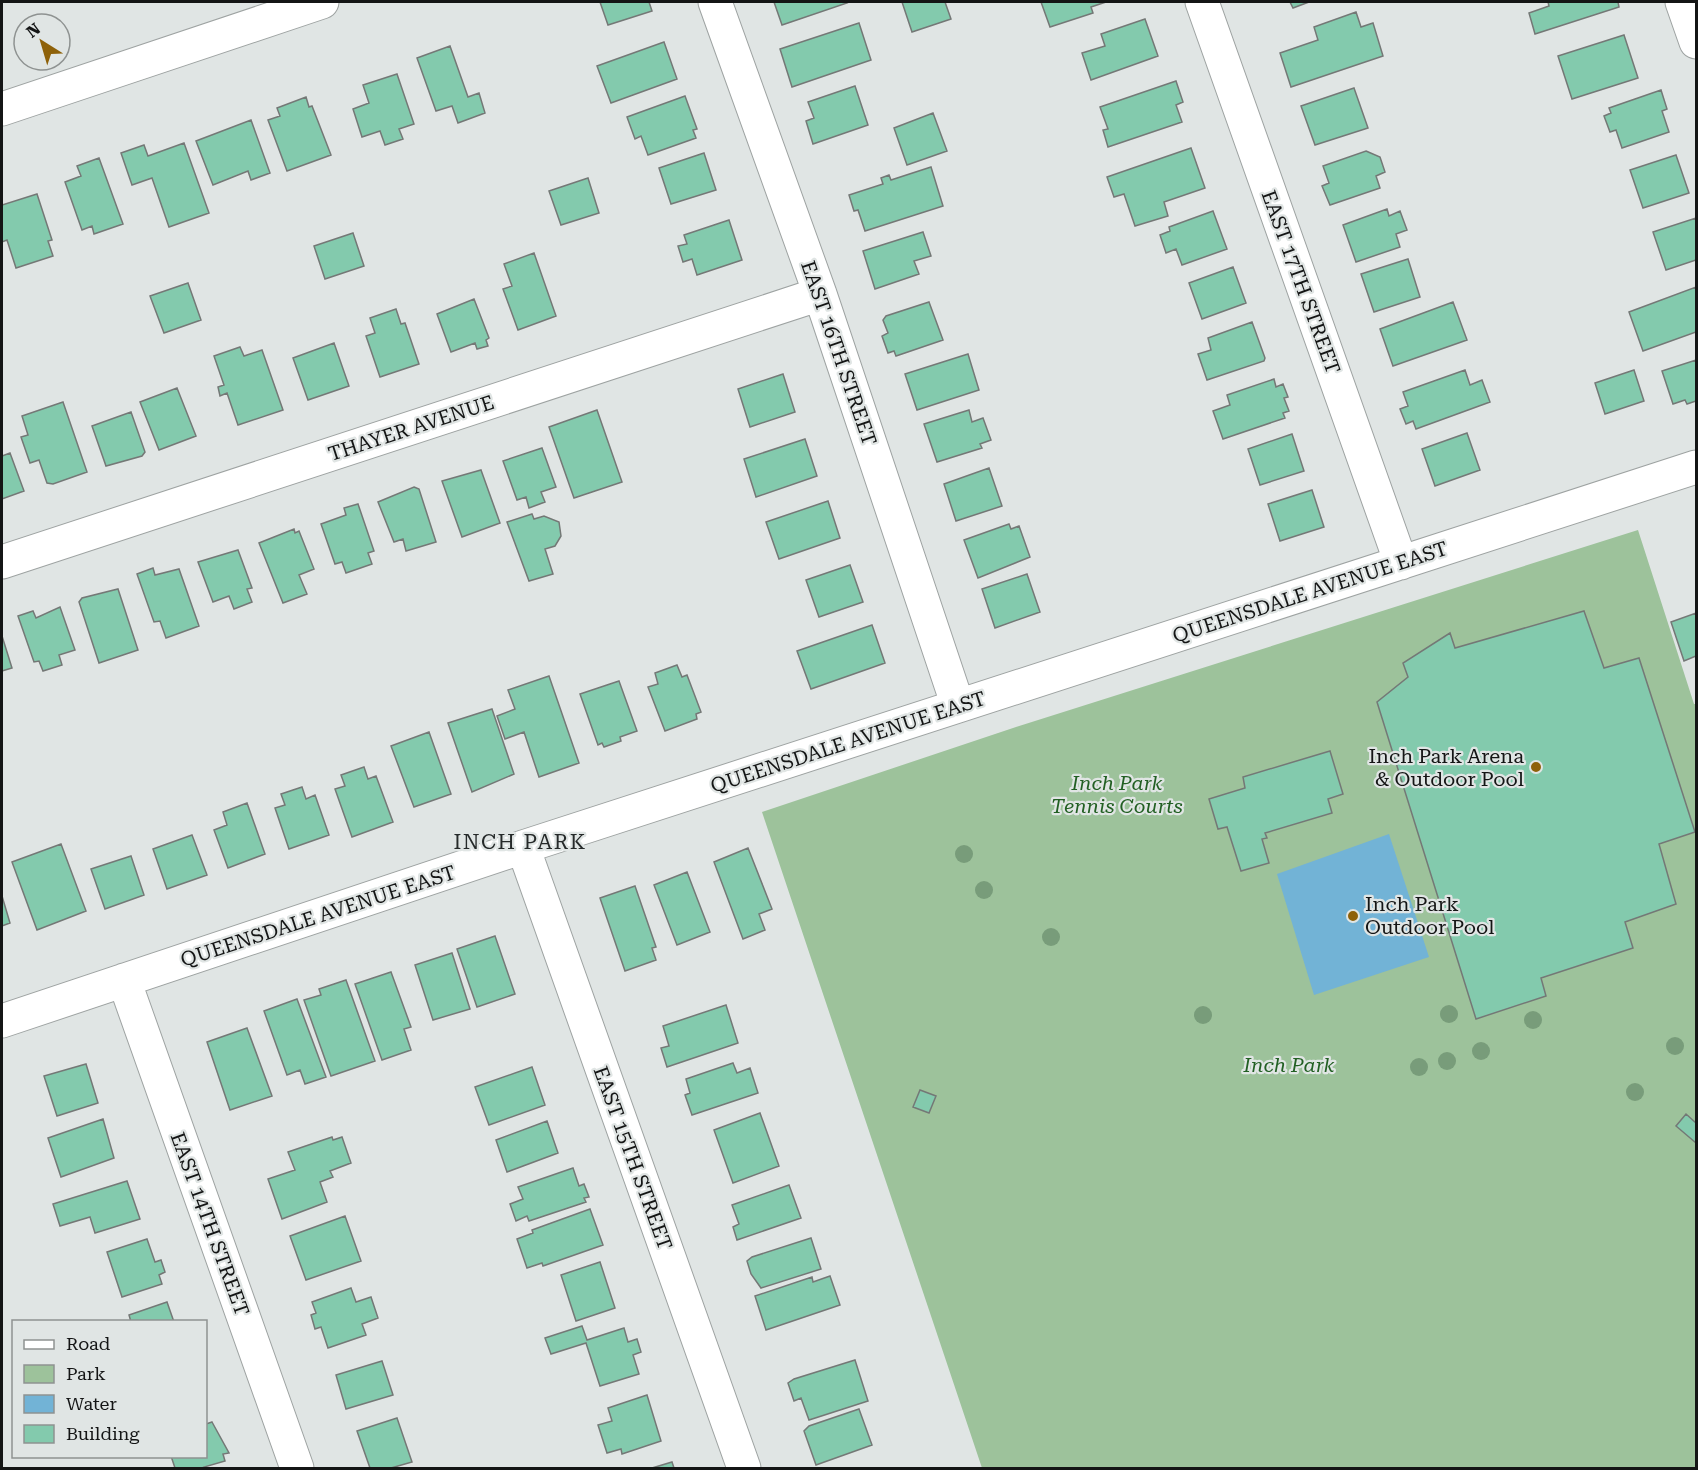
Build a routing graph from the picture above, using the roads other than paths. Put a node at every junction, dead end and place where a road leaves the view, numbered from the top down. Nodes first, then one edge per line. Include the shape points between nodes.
1 (322, 2) edge
2 (715, 2) edge
3 (1202, 2) edge
4 (1682, 2) edge
5 (250, 12) edge
6 (1696, 42) edge
7 (2, 109) edge
8 (820, 294) junction
9 (1696, 467) edge
10 (2, 562) edge
11 (1401, 562) junction
12 (958, 706) junction
13 (523, 848) junction
14 (124, 980) junction
15 (2, 1021) edge
16 (297, 1468) edge
17 (744, 1468) edge

1 - 5 street
2 - 8 street, EAST 16TH STREET
3 - 11 street, EAST 17TH STREET
4 - 6 street
5 - 7 street
8 - 10 street, THAYER AVENUE
8 - 12 street, EAST 16TH STREET
9 - 11 street, QUEENSDALE AVENUE EAST
11 - 12 street, QUEENSDALE AVENUE EAST
12 - 13 street, QUEENSDALE AVENUE EAST
13 - 14 street, QUEENSDALE AVENUE EAST
13 - 17 street, EAST 15TH STREET
14 - 15 street, QUEENSDALE AVENUE EAST
14 - 16 street, EAST 14TH STREET

